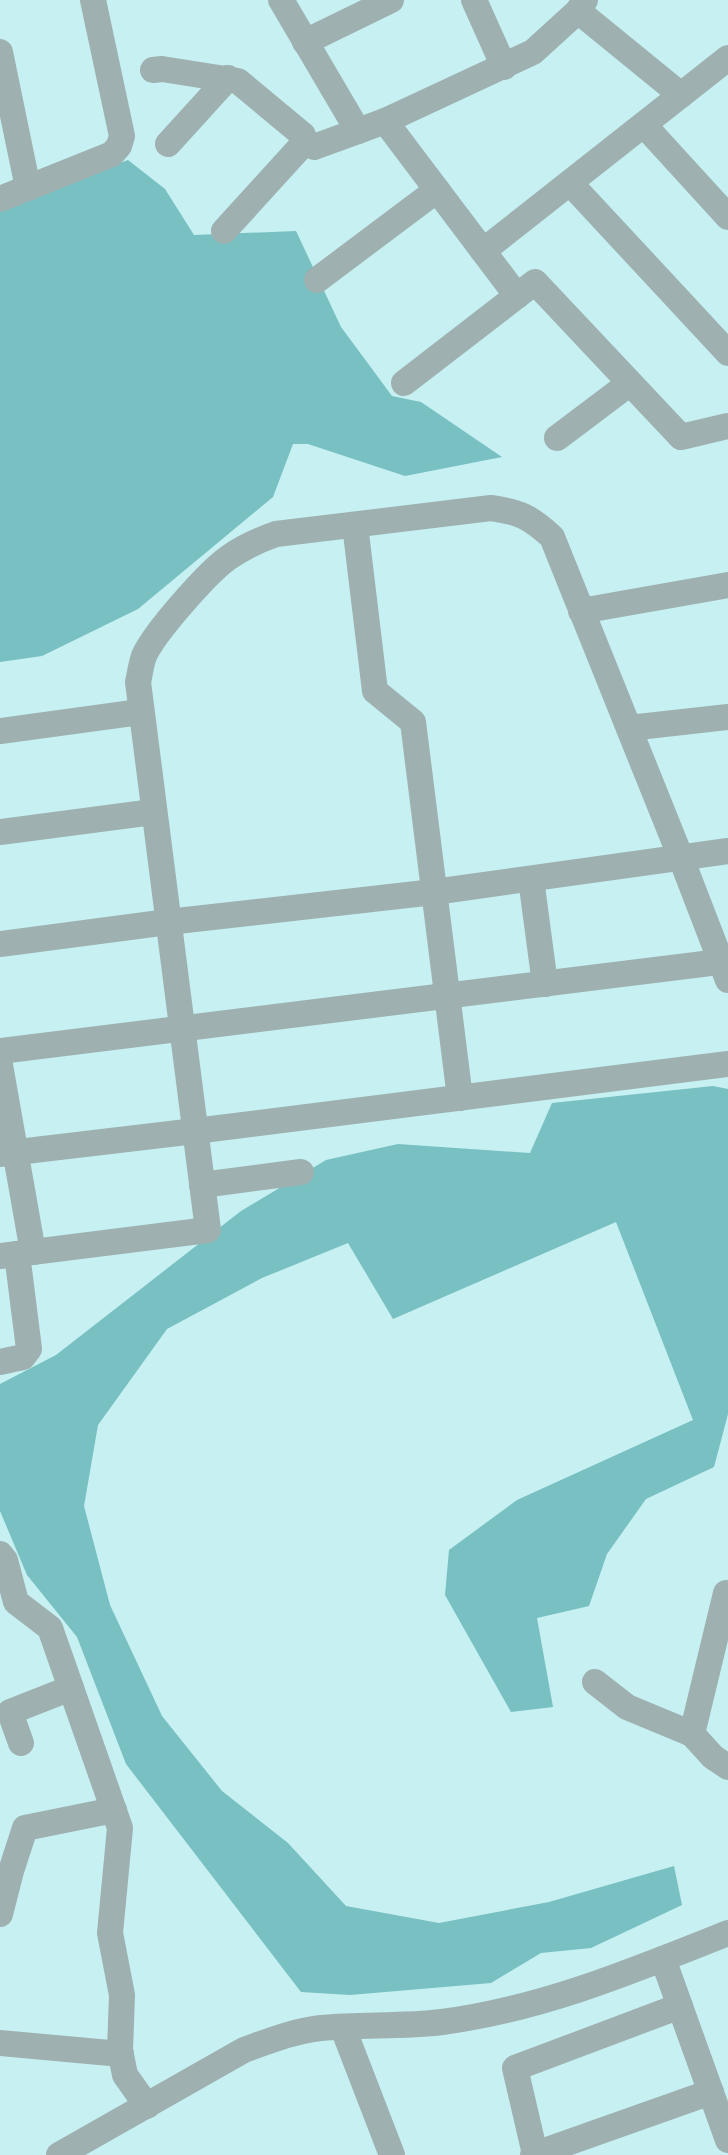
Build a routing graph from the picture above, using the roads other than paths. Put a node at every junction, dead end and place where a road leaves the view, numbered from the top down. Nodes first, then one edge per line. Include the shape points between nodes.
1 (93, 0) edge
2 (281, 0) edge
3 (391, 0) edge
4 (474, 0) edge
5 (582, 6) edge
6 (305, 42) junction
7 (0, 52) edge
8 (728, 58) edge
9 (504, 67) junction
10 (153, 70) dead end
11 (228, 78) junction
12 (681, 96) junction
13 (386, 121) junction
14 (644, 125) junction
15 (358, 131) junction
16 (305, 142) junction
17 (168, 144) dead end
18 (570, 183) junction
19 (28, 188) junction
20 (437, 190) junction
21 (0, 199) edge
22 (728, 217) edge
23 (224, 231) dead end
24 (483, 251) junction
25 (317, 280) dead end
26 (517, 296) junction
27 (728, 353) edge
28 (404, 383) dead end
29 (630, 383) junction
30 (728, 426) edge
31 (557, 438) dead end
32 (354, 525) junction
33 (728, 585) edge
34 (581, 611) junction
35 (140, 712) junction
36 (728, 717) edge
37 (629, 728) junction
38 (0, 731) edge
39 (153, 812) junction
40 (0, 832) edge
41 (728, 852) edge
42 (681, 858) junction
43 (531, 878) junction
44 (434, 892) junction
45 (168, 922) junction
46 (0, 944) edge
47 (726, 968) edge
48 (545, 984) junction
49 (447, 996) junction
50 (182, 1029) junction
51 (0, 1052) edge
52 (728, 1064) edge
53 (0, 1065) edge
54 (460, 1098) junction
55 (195, 1132) junction
56 (8, 1153) edge
57 (301, 1172) dead end
58 (202, 1185) junction
59 (17, 1254) edge
60 (0, 1362) edge
61 (0, 1554) edge
62 (728, 1593) edge
63 (8, 1608) edge
64 (595, 1682) dead end
65 (71, 1688) junction
66 (692, 1734) junction
67 (21, 1743) dead end
68 (728, 1767) edge
69 (114, 1810) junction
70 (0, 1914) edge
71 (728, 1933) edge
72 (663, 1959) junction
73 (680, 2006) junction
74 (343, 2028) junction
75 (0, 2043) edge
76 (121, 2054) junction
77 (711, 2092) junction
78 (147, 2106) junction
79 (728, 2140) edge
80 (59, 2155) edge
81 (392, 2155) edge
82 (534, 2155) edge

1 - 19 street via 122,136 119,146 112,154
2 - 6 street
3 - 6 street
4 - 9 street
5 - 9 street via 533,52
5 - 12 street
6 - 15 street
7 - 19 street
8 - 12 street
9 - 13 street
10 - 11 street
11 - 16 street via 238,82 302,135
11 - 17 street
12 - 14 street
13 - 15 street
13 - 20 street
14 - 18 street
14 - 22 street
15 - 16 street via 314,147
16 - 23 street
18 - 24 street
18 - 27 street
19 - 21 street
20 - 24 street
20 - 25 street
24 - 26 street
26 - 28 street
26 - 29 street via 535,282
29 - 30 street via 681,436
29 - 31 street
32 - 34 street via 491,508 511,511 532,520 552,537
32 - 35 street via 276,534 252,543 228,558 156,636 144,657 138,682
32 - 44 street via 375,691 413,722
33 - 34 street
34 - 37 street
35 - 38 street
35 - 39 street
36 - 37 street
37 - 42 street
39 - 40 street
39 - 45 street
41 - 42 street
42 - 43 street
42 - 47 street
43 - 44 street
43 - 48 street
44 - 45 street
44 - 49 street
45 - 46 street
45 - 50 street
47 - 48 street
48 - 49 street
49 - 50 street
49 - 54 street
50 - 51 street
50 - 55 street
52 - 54 street
53 - 56 street
54 - 55 street
55 - 56 street
55 - 58 street
56 - 59 street
57 - 58 street
58 - 59 street via 208,1230
59 - 60 street via 29,1349 23,1357
61 - 63 street via 5,1560
62 - 66 street
63 - 65 street via 50,1628
64 - 66 street via 626,1707
65 - 67 street via 10,1712
65 - 69 street
66 - 68 street via 713,1757
69 - 70 street via 25,1828
69 - 76 street via 120,1828 110,1932 122,1995
71 - 72 street
72 - 73 street
72 - 74 street via 554,1999 490,2014 441,2022
73 - 77 street
73 - 82 street via 516,2068
74 - 78 street via 293,2033 244,2050
74 - 81 street
75 - 76 street
76 - 78 street via 125,2075
77 - 79 street
77 - 82 street
78 - 80 street

